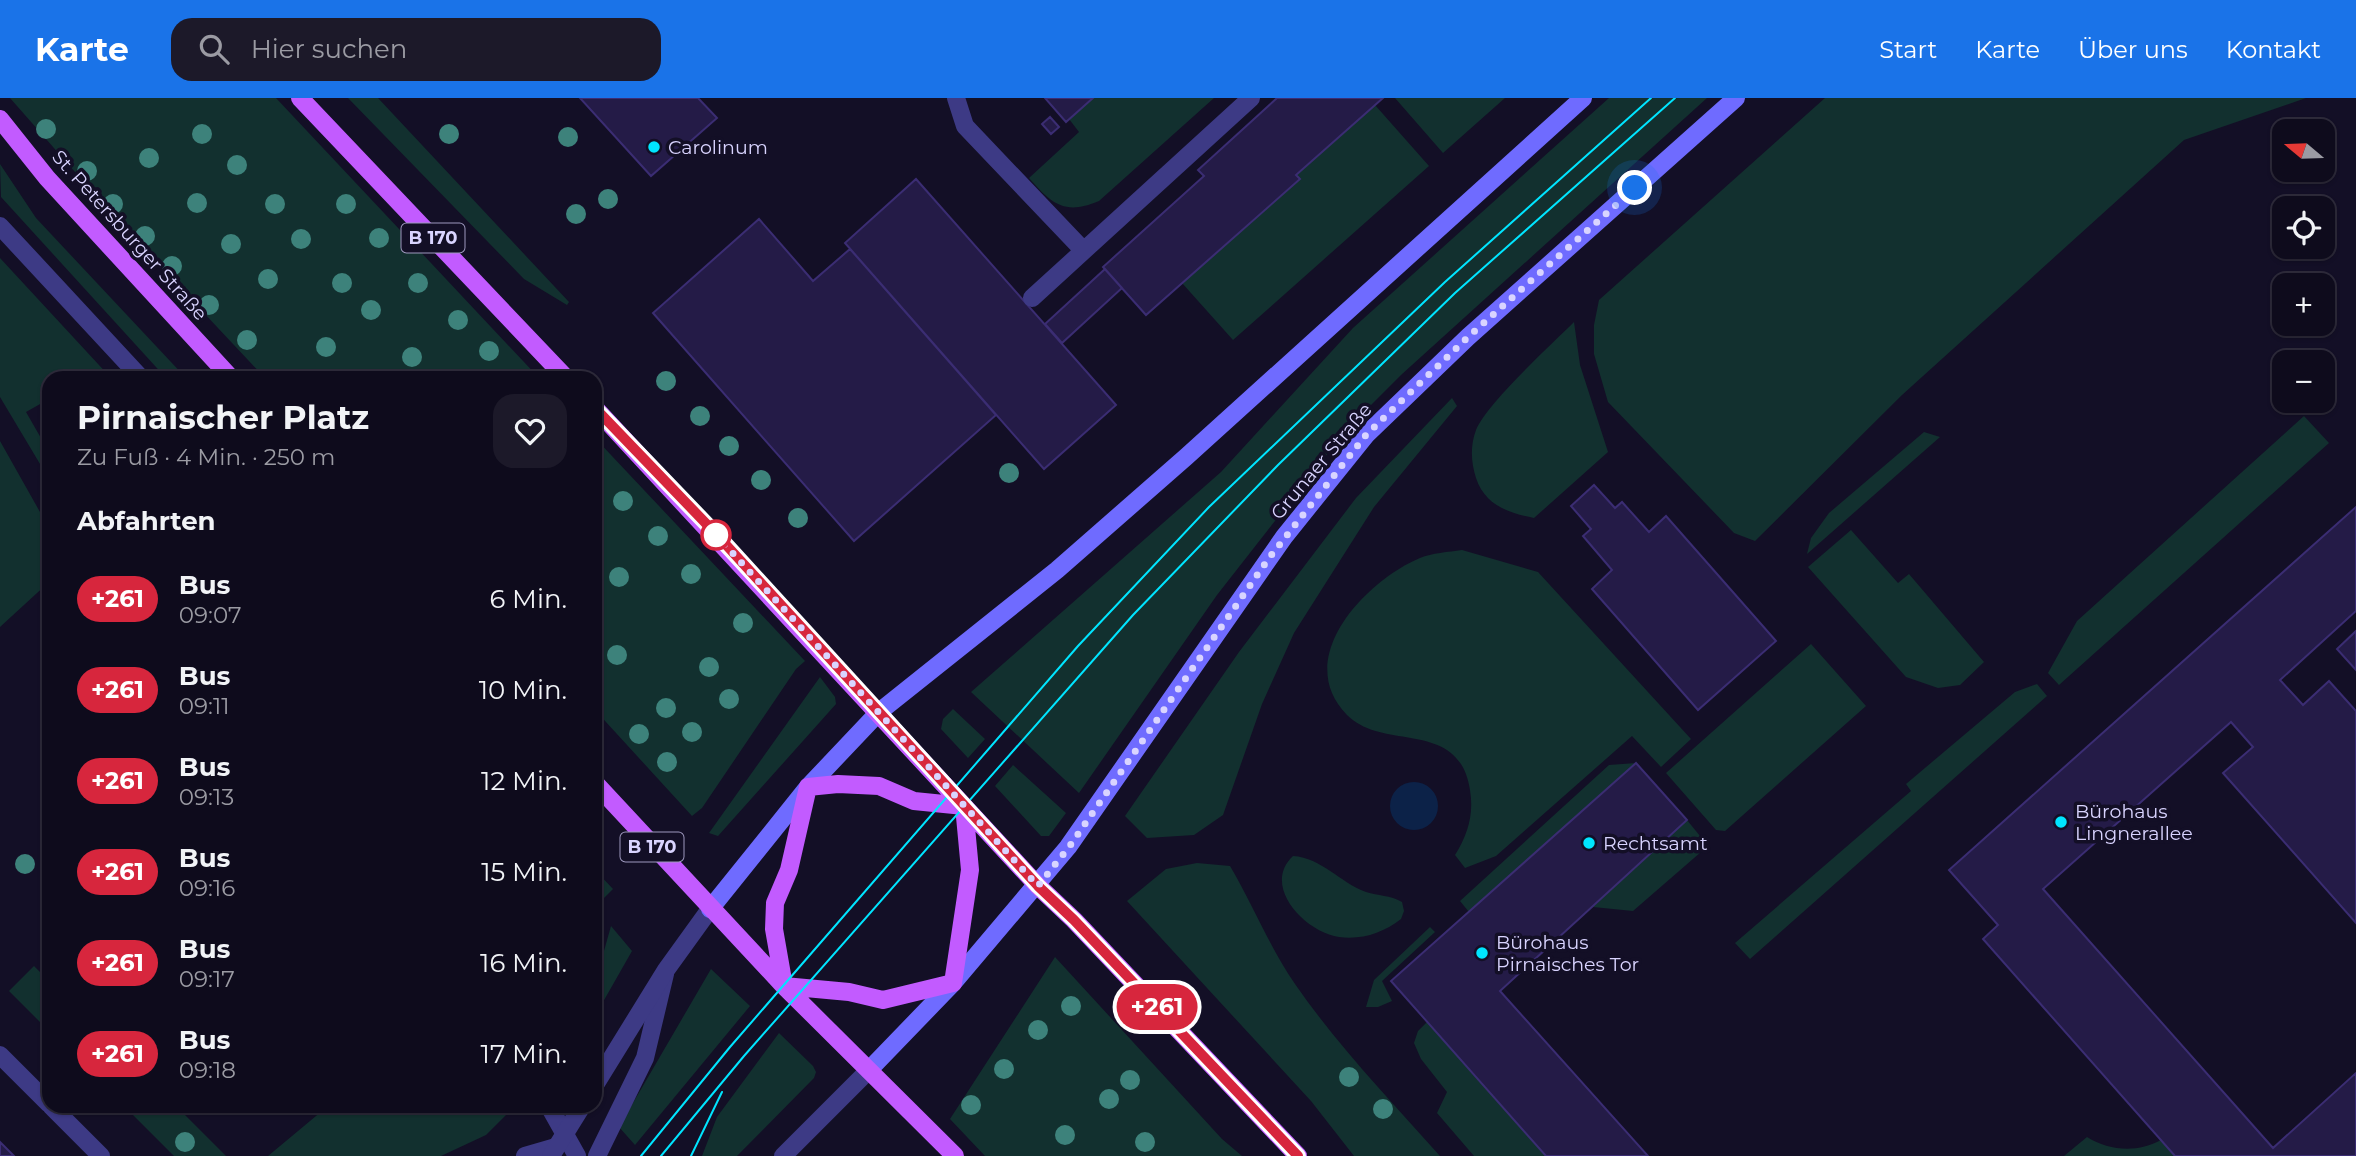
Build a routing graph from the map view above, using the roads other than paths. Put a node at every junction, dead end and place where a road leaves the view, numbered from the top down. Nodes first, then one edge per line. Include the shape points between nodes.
1 (300, 98) edge
2 (956, 98) edge
3 (1251, 98) edge
4 (1583, 98) edge
5 (1736, 98) edge
6 (0, 119) edge
7 (0, 226) edge
8 (1083, 250) junction
9 (1032, 298) dead end
10 (135, 371) edge
11 (225, 371) edge
12 (559, 371) edge
13 (602, 415) edge
14 (879, 712) junction
15 (808, 787) junction
16 (602, 791) edge
17 (964, 806) junction
18 (1038, 886) junction
19 (710, 909) junction
20 (666, 970) junction
21 (953, 983) junction
22 (784, 986) junction
23 (0, 1055) edge
24 (869, 1070) junction
25 (602, 1074) edge
26 (42, 1097) edge
27 (58, 1113) edge
28 (550, 1113) edge
29 (578, 1113) edge
30 (557, 1146) edge
31 (101, 1156) edge
32 (525, 1156) edge
33 (577, 1156) edge
34 (597, 1156) edge
35 (783, 1156) edge
36 (955, 1156) edge
37 (1298, 1156) edge

1 - 12 main road, B 170
2 - 8 street via 965,126
3 - 8 street
4 - 14 main road via 1057,570
5 - 18 main road, Grunaer Straße via 1468,337 1366,435 1284,537
6 - 11 main road, St. Petersburger Straße via 47,178
7 - 10 street
8 - 9 street
13 - 14 main road
14 - 15 main road
14 - 17 main road
15 - 17 main road via 879,786 914,801
15 - 19 main road
15 - 22 main road via 789,870 775,903 774,929
16 - 19 main road, B 170
17 - 18 main road
17 - 21 main road via 970,870
18 - 21 main road, Grunaer Straße
18 - 37 main road
19 - 20 street
19 - 22 main road, B 170
20 - 25 street
20 - 34 street via 645,1058
21 - 22 main road via 883,1000
21 - 24 main road, Grunaer Straße
22 - 24 main road, B 170
23 - 26 street
24 - 35 street
24 - 36 main road, B 170
27 - 31 street
28 - 30 street
29 - 30 street
30 - 32 street
30 - 33 street

